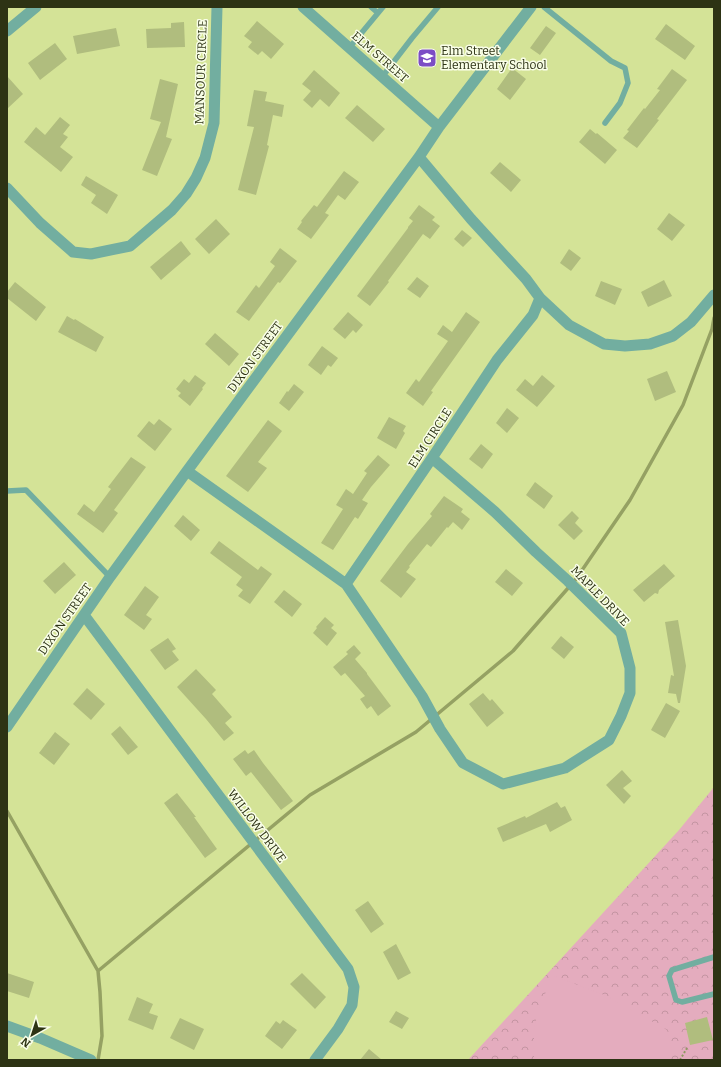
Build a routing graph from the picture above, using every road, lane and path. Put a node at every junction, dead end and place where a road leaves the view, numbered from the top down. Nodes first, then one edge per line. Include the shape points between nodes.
1 (36, 7) edge
2 (217, 7) edge
3 (303, 7) edge
4 (371, 7) edge
5 (383, 7) edge
6 (438, 7) edge
7 (531, 7) edge
8 (544, 7) edge
9 (378, 13) junction
10 (7, 31) edge
11 (349, 48) junction
12 (382, 77) junction
13 (604, 123) dead end
14 (439, 127) junction
15 (419, 157) junction
16 (7, 188) edge
17 (714, 295) edge
18 (540, 298) junction
19 (432, 458) junction
20 (187, 471) junction
21 (7, 491) edge
22 (110, 578) junction
23 (346, 584) junction
24 (84, 615) junction
25 (7, 727) edge
26 (714, 957) edge
27 (714, 994) edge
28 (7, 1026) edge
29 (687, 1048) dead end
30 (91, 1060) edge
31 (315, 1060) edge
32 (680, 1060) edge

1 - 10 street
2 - 16 street, MANSOUR CIRCLE via 214,123 205,158 196,178 172,210 130,246 91,254 73,252 40,223
3 - 11 street, ELM STREET
4 - 9 lane
5 - 9 lane
6 - 12 lane
7 - 14 street, DIXON STREET
8 - 13 lane via 624,68 628,83 620,103
9 - 11 lane
11 - 12 street, ELM STREET
12 - 14 street, ELM STREET
14 - 15 street, DIXON STREET
15 - 18 street
15 - 20 street, DIXON STREET
17 - 18 street via 691,322 673,336 650,344 625,346 604,344 569,325
18 - 19 street, ELM CIRCLE via 533,315 496,360
19 - 23 street, ELM CIRCLE
19 - 23 street, MAPLE DRIVE via 495,512 621,633 630,668 630,693 610,740 565,768 503,784 463,763 440,730 422,696
20 - 22 street, DIXON STREET
20 - 23 street
21 - 22 lane via 26,490
22 - 24 street, DIXON STREET
24 - 25 street, DIXON STREET
24 - 31 street, WILLOW DRIVE via 348,969 354,987 352,1005
26 - 27 lane via 672,970 669,976 676,1000 682,1002
28 - 30 street
29 - 32 path

